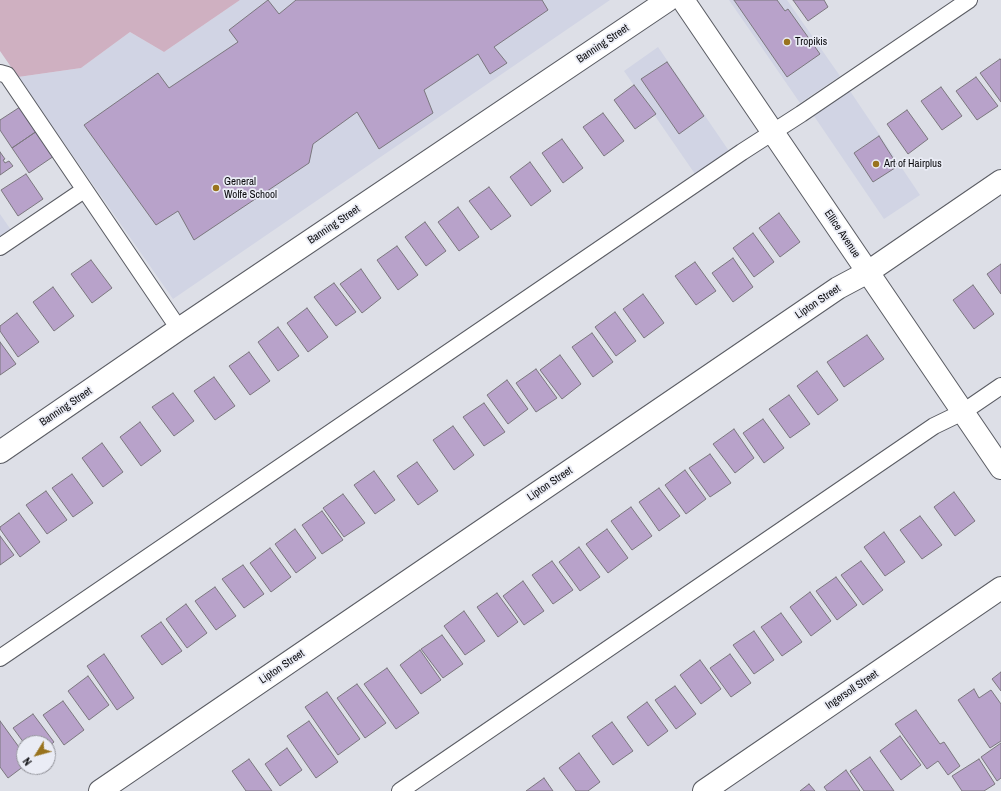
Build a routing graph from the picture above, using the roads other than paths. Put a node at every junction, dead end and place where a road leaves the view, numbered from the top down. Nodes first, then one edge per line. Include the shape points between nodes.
1 (668, 0) edge
2 (683, 0) edge
3 (969, 0) edge
4 (0, 73) edge
5 (773, 132) junction
6 (1001, 181) edge
7 (84, 190) junction
8 (0, 247) edge
9 (868, 272) junction
10 (179, 329) junction
11 (1001, 386) edge
12 (963, 412) junction
13 (0, 452) edge
14 (1001, 468) edge
15 (1001, 588) edge
16 (0, 658) edge
17 (100, 791) edge
18 (400, 791) edge
19 (704, 791) edge

1 - 10 street, Banning Street
2 - 5 street, Ellice Avenue
3 - 5 lane
4 - 7 lane via 7,75
5 - 9 street, Ellice Avenue
5 - 16 lane
6 - 9 street, Lipton Street
7 - 8 lane
7 - 10 lane
9 - 12 street, Ellice Avenue
9 - 17 street, Lipton Street via 838,288
10 - 13 street, Banning Street
11 - 12 lane
12 - 14 street, Ellice Avenue
12 - 18 lane via 934,426
15 - 19 street, Ingersoll Street

